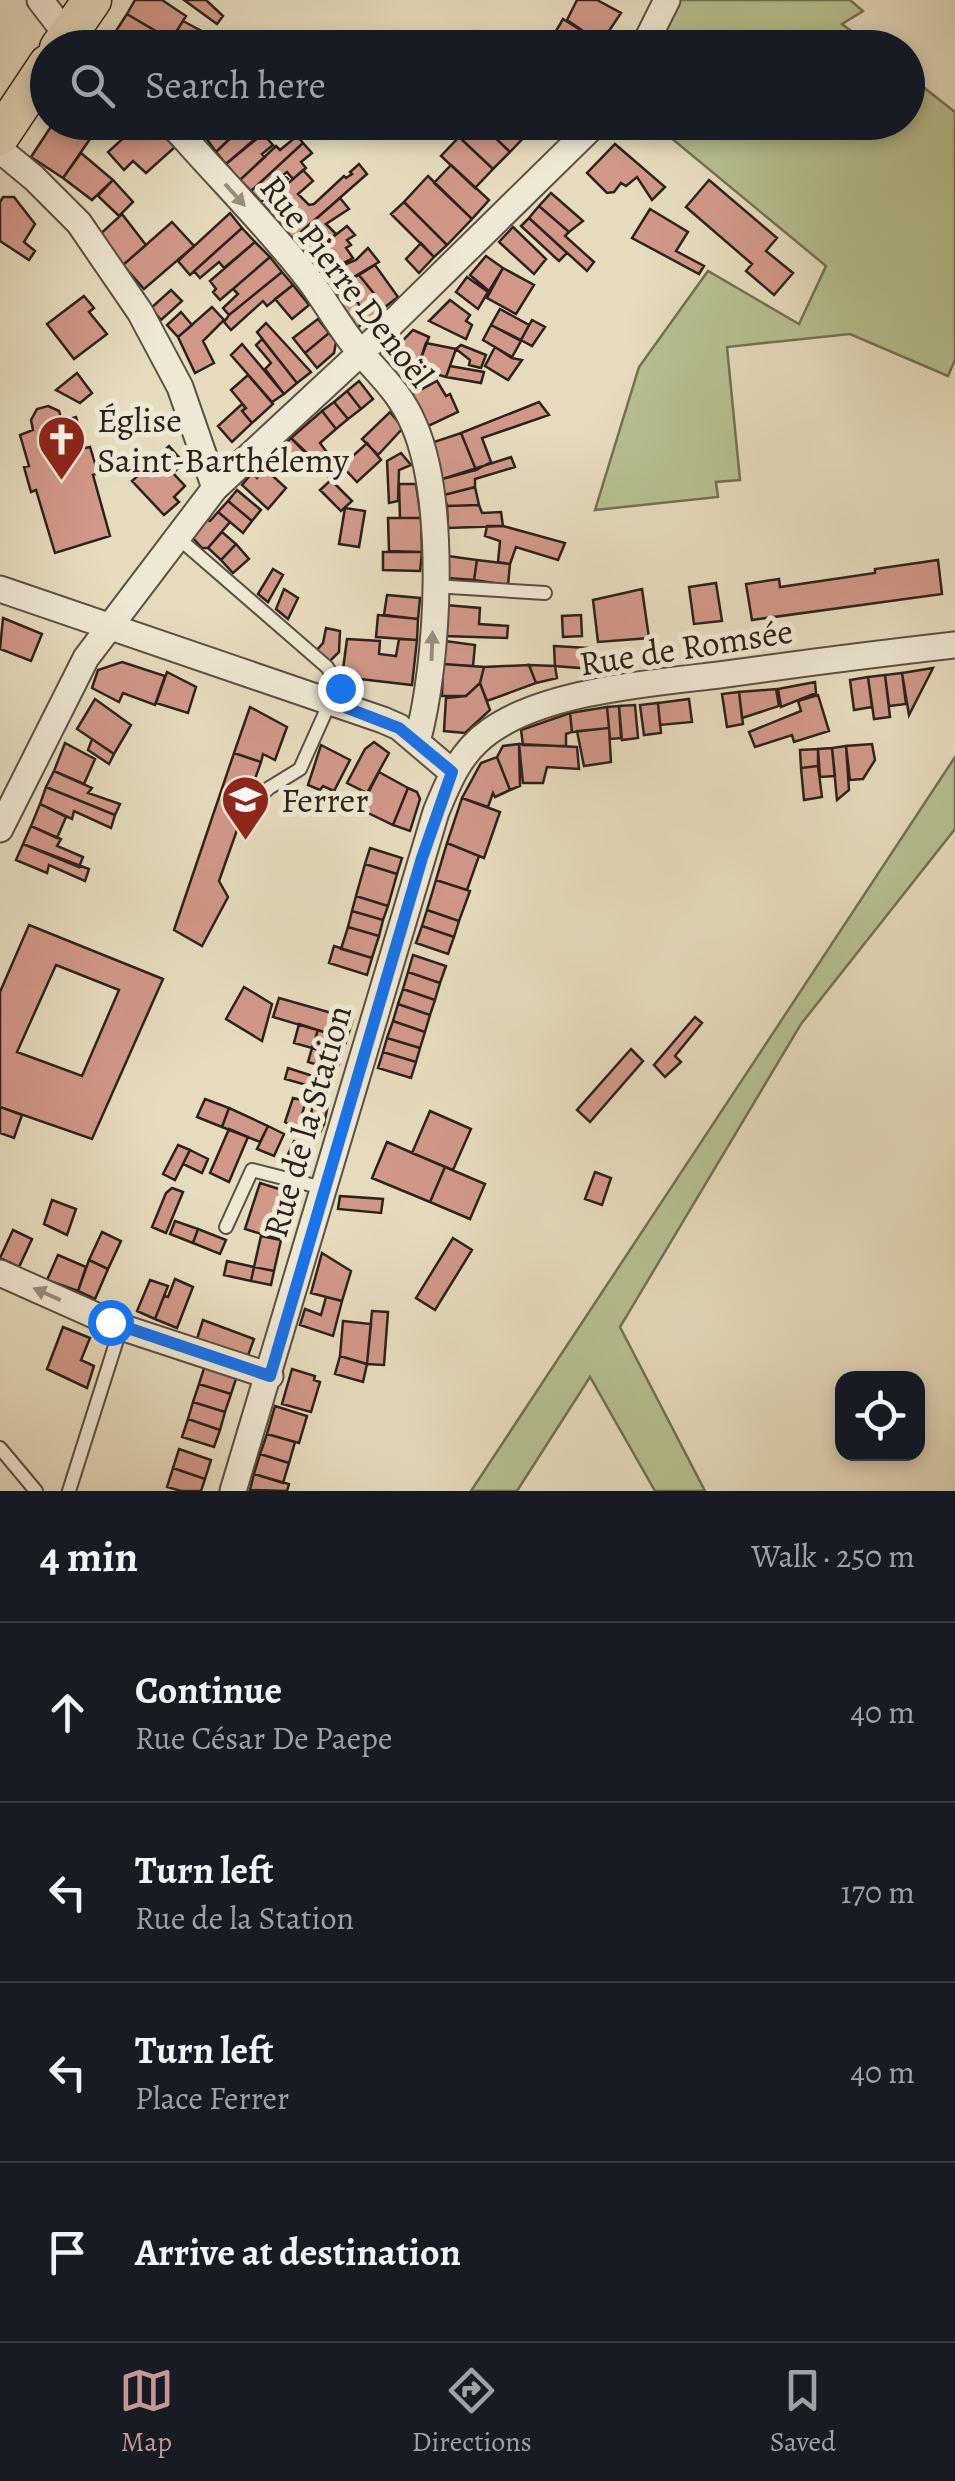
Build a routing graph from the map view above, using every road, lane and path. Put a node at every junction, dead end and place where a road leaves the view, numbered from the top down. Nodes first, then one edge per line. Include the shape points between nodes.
1 (40, 0) edge
2 (92, 0) edge
3 (667, 0) edge
4 (56, 30) edge
5 (76, 30) edge
6 (652, 30) edge
7 (30, 96) edge
8 (0, 136) edge
9 (186, 140) edge
10 (578, 140) edge
11 (0, 150) edge
12 (360, 352) junction
13 (215, 488) junction
14 (176, 536) junction
15 (434, 586) junction
16 (0, 589) edge
17 (544, 594) dead end
18 (109, 626) junction
19 (955, 645) edge
20 (339, 705) junction
21 (417, 742) junction
22 (452, 772) junction
23 (254, 802) dead end
24 (0, 828) edge
25 (324, 1188) junction
26 (226, 1228) dead end
27 (0, 1273) edge
28 (121, 1327) junction
29 (270, 1376) junction
30 (0, 1448) edge
31 (36, 1491) edge
32 (69, 1491) edge
33 (233, 1491) edge

1 - 4 street
2 - 5 main road
3 - 6 street
7 - 8 main road
9 -> 12 street, Rue Pierre Denoël via 307,276
10 - 12 street
11 - 13 street via 78,224 140,312 180,387
12 - 13 street
12 - 15 street, Rue Pierre Denoël via 390,382 415,425 433,505
13 - 14 street
14 - 18 street
14 - 20 lane via 327,667 340,688
15 - 17 lane
21 -> 15 street, Rue Pierre Denoël via 431,664
16 - 18 street
18 - 20 street
18 - 24 street via 86,658
19 - 22 street, Rue de Romsée via 622,687 549,705 491,730
20 - 21 street
20 - 23 lane via 300,769
21 - 22 street
22 - 25 street, Rue de la Station
25 - 26 lane via 252,1170
25 - 29 street, Rue de la Station
28 -> 27 street
28 - 29 street
28 - 32 lane
29 - 33 street, Rue de la Station
30 - 31 lane

